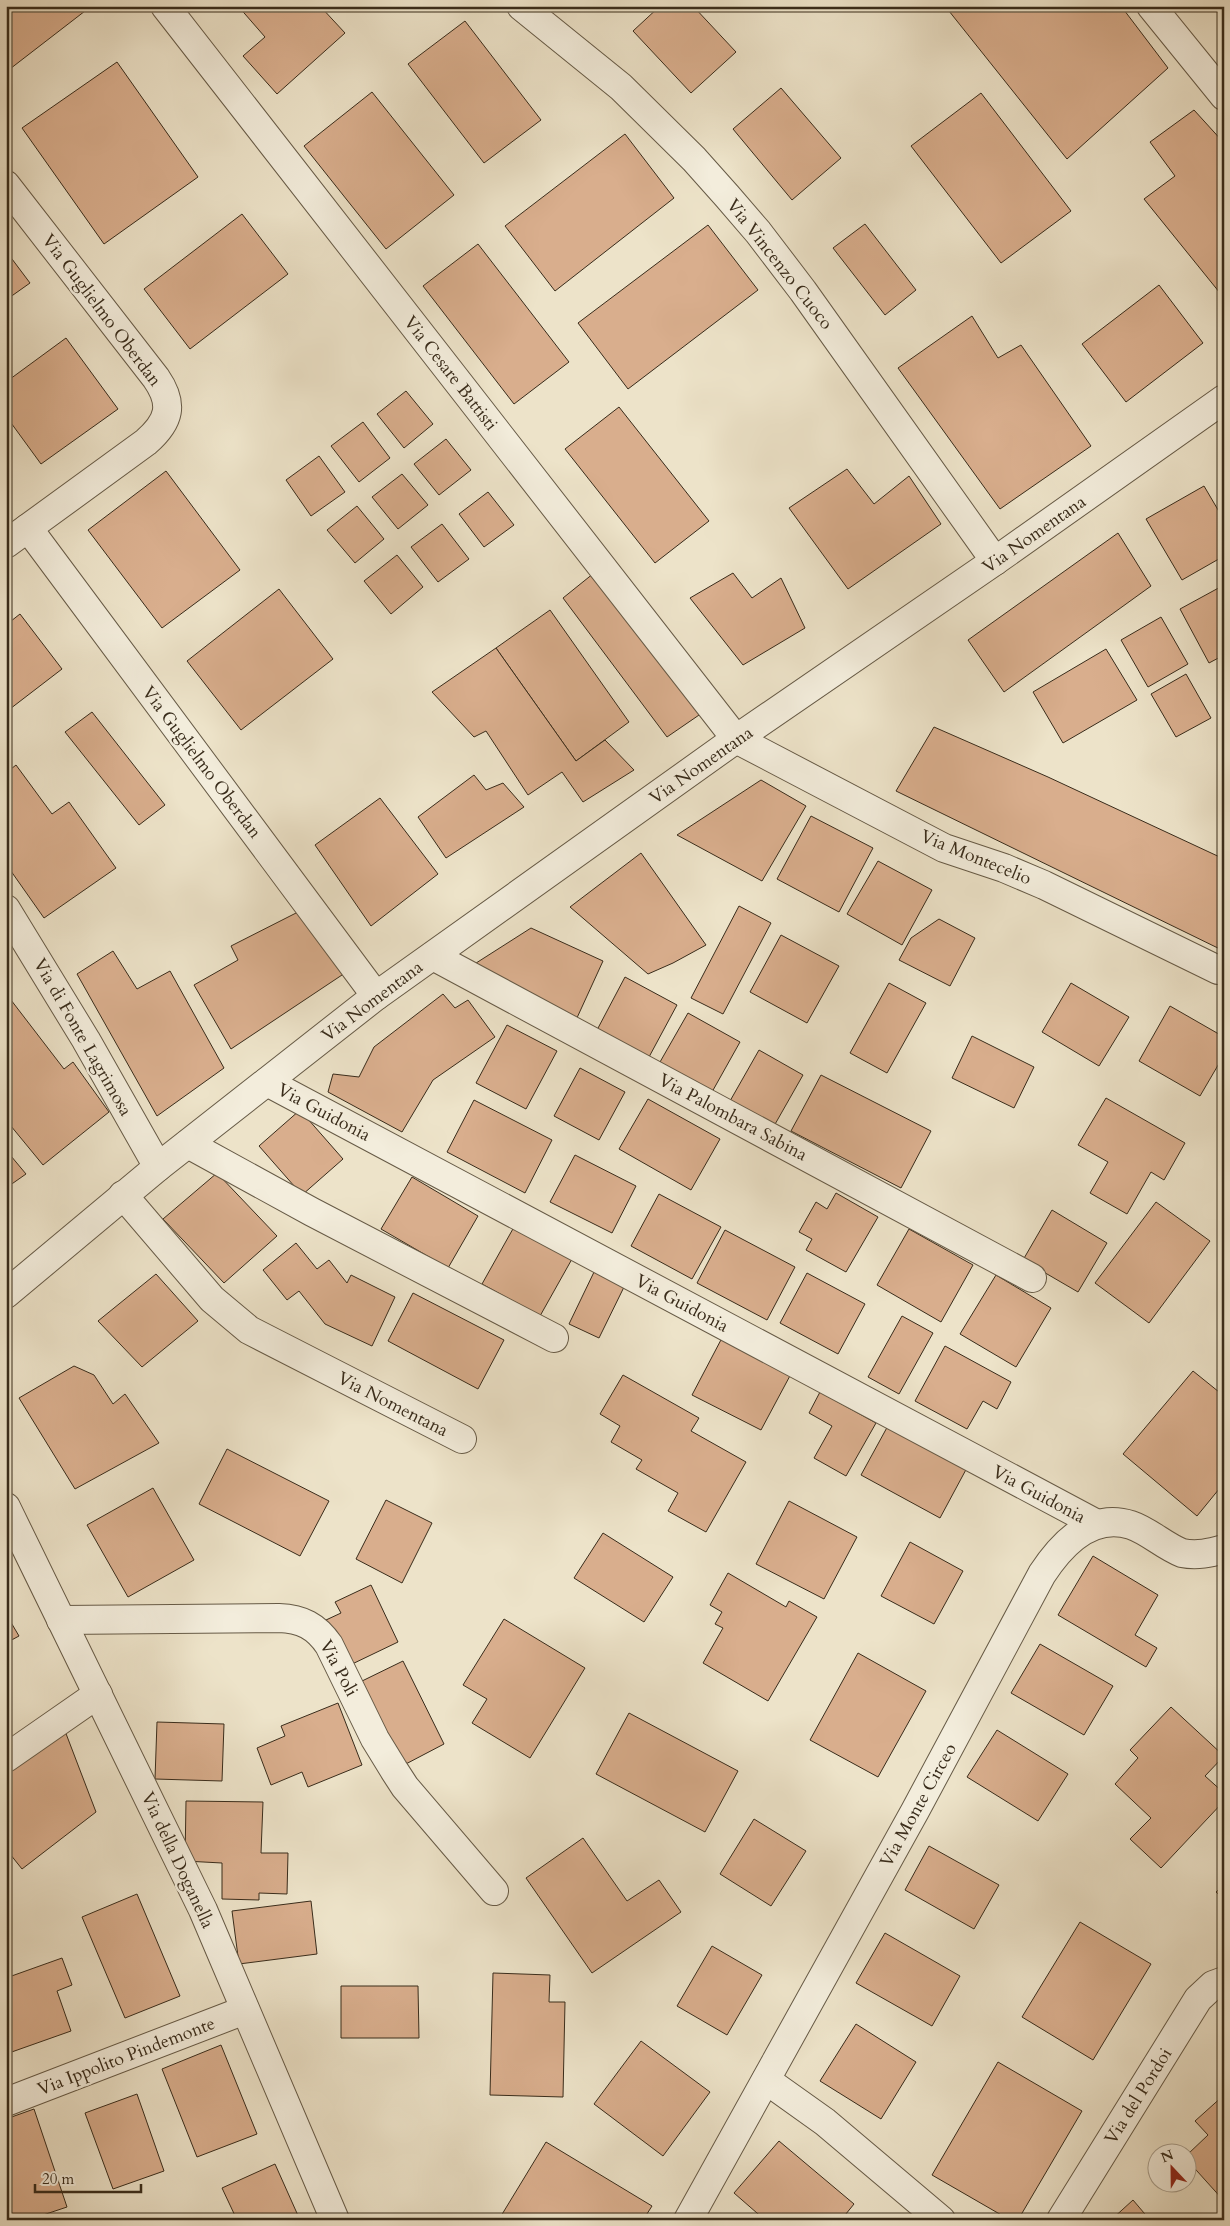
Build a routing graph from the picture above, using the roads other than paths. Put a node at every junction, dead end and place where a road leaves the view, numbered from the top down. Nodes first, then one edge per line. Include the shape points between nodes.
1 (166, 6) edge
2 (521, 6) edge
3 (1151, 6) edge
4 (1224, 96) edge
5 (6, 185) edge
6 (1224, 399) edge
7 (28, 528) junction
8 (6, 544) edge
9 (996, 561) junction
10 (736, 739) junction
11 (6, 909) edge
12 (433, 956) junction
13 (1218, 970) dead end
14 (376, 996) junction
15 (267, 1082) junction
16 (188, 1144) junction
17 (158, 1167) junction
18 (123, 1196) junction
19 (1032, 1278) dead end
20 (6, 1294) edge
21 (554, 1338) dead end
22 (462, 1438) dead end
23 (6, 1508) edge
24 (1096, 1524) junction
25 (1224, 1549) edge
26 (61, 1620) junction
27 (98, 1694) junction
28 (6, 1758) edge
29 (494, 1891) dead end
30 (1224, 1981) edge
31 (245, 2010) junction
32 (766, 2080) junction
33 (6, 2102) edge
34 (335, 2220) edge
35 (688, 2220) edge
36 (941, 2220) edge
37 (1061, 2220) edge

1 - 10 street, Via Cesare Battisti
2 - 9 street, Via Vincenzo Cuoco via 621,87 734,203 803,292
3 - 4 street
5 - 7 street, Via Guglielmo Oberdan via 156,378 168,406 162,424 146,442
6 - 9 street, Via Nomentana
7 - 8 street, Via Guglielmo Oberdan
7 - 14 street, Via Guglielmo Oberdan
9 - 10 street, Via Nomentana
10 - 12 street, Via Nomentana
10 - 13 street, Via Montecelio via 944,848 1037,882
11 - 17 street, Via di Fonte Lagrimosa
12 - 14 street, Via Nomentana
12 - 19 street, Via Palombara Sabina
14 - 15 street, Via Nomentana
15 - 16 street, Via Nomentana
15 - 24 street, Via Guidonia
16 - 17 street, Via Nomentana
16 - 21 street
17 - 18 street, Via Nomentana
18 - 20 street, Via Nomentana
18 - 22 street, Via Nomentana via 212,1299 249,1330
23 - 26 street, Via della Doganella
24 - 25 street, Via Monte Circeo via 1130,1525 1174,1550 1190,1555
24 - 32 street, Via Monte Circeo via 1061,1548 1042,1574
26 - 27 street, Via della Doganella
26 - 29 street, Via Poli via 279,1618 307,1623 329,1645 375,1739 405,1787
27 - 28 street
27 - 31 street, Via della Doganella via 203,1910
30 - 37 street, Via del Pordoi via 1213,1985 1198,1999
31 - 33 street, Via Ippolito Pindemonte
31 - 34 street, Via della Doganella
32 - 35 street, Via Monte Circeo
32 - 36 street via 825,2122

